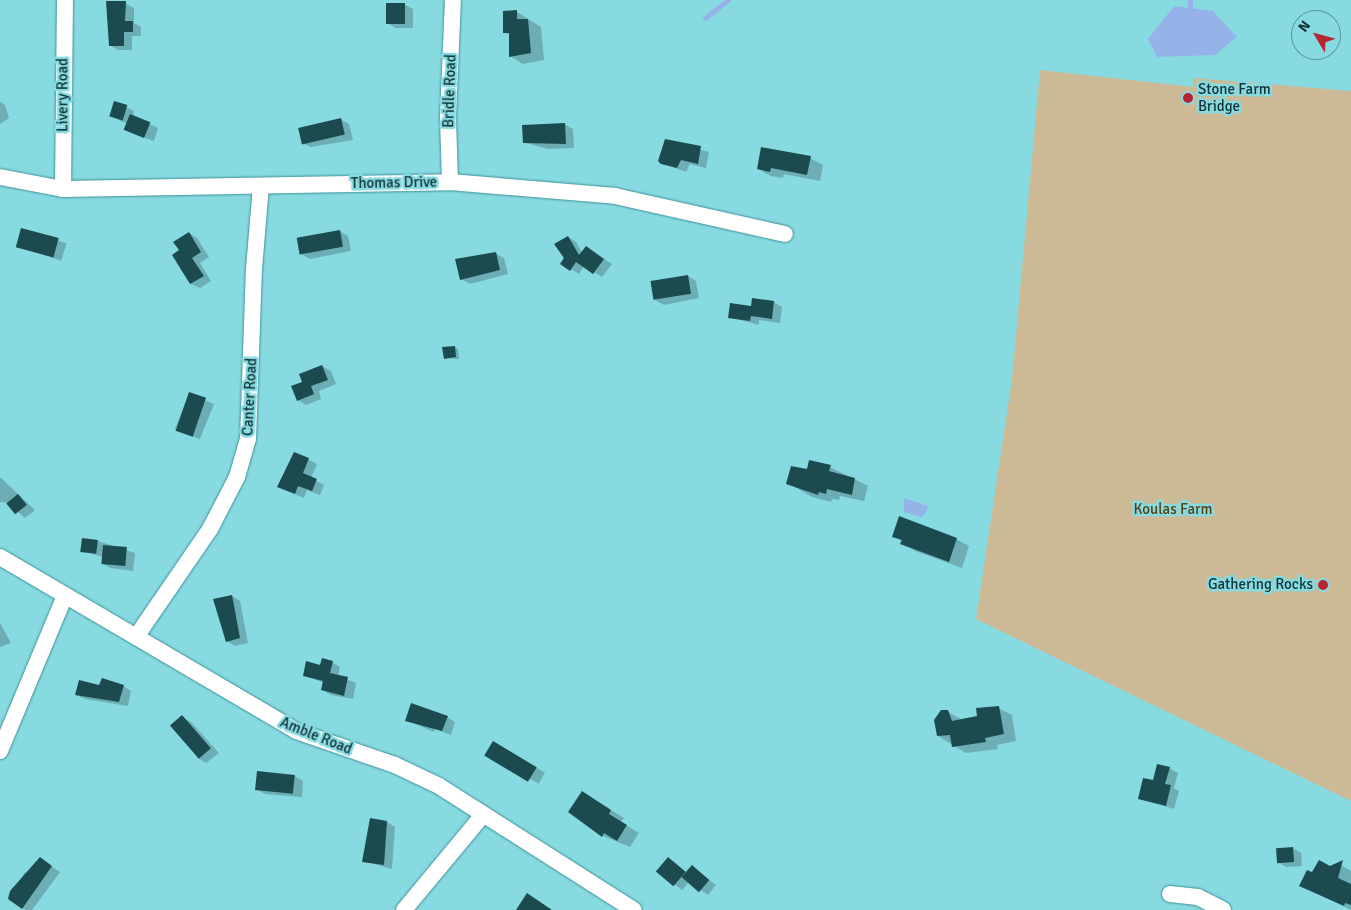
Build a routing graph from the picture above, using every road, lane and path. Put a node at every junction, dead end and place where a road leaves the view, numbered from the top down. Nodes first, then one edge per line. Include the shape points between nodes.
1 (65, 0) edge
2 (452, 0) edge
3 (0, 178) edge
4 (450, 182) junction
5 (261, 186) junction
6 (63, 189) junction
7 (785, 234) dead end
8 (0, 557) edge
9 (64, 598) junction
10 (136, 637) junction
11 (0, 751) edge
12 (483, 815) junction
13 (1170, 894) dead end
14 (404, 910) edge
15 (634, 910) edge
16 (1224, 910) edge

1 - 6 street, Livery Road
2 - 4 street, Bridle Road via 448,117
3 - 6 street, Thomas Drive
4 - 5 street, Thomas Drive
4 - 7 street, Thomas Drive via 616,196
5 - 6 street, Thomas Drive
5 - 10 street, Canter Road via 254,269 248,439 237,477 210,529
8 - 9 street, Amble Road
9 - 10 street, Amble Road
9 - 11 street
10 - 12 street, Amble Road via 296,731 395,765 439,786
12 - 14 street
12 - 15 street, Amble Road
13 - 16 street via 1198,897

